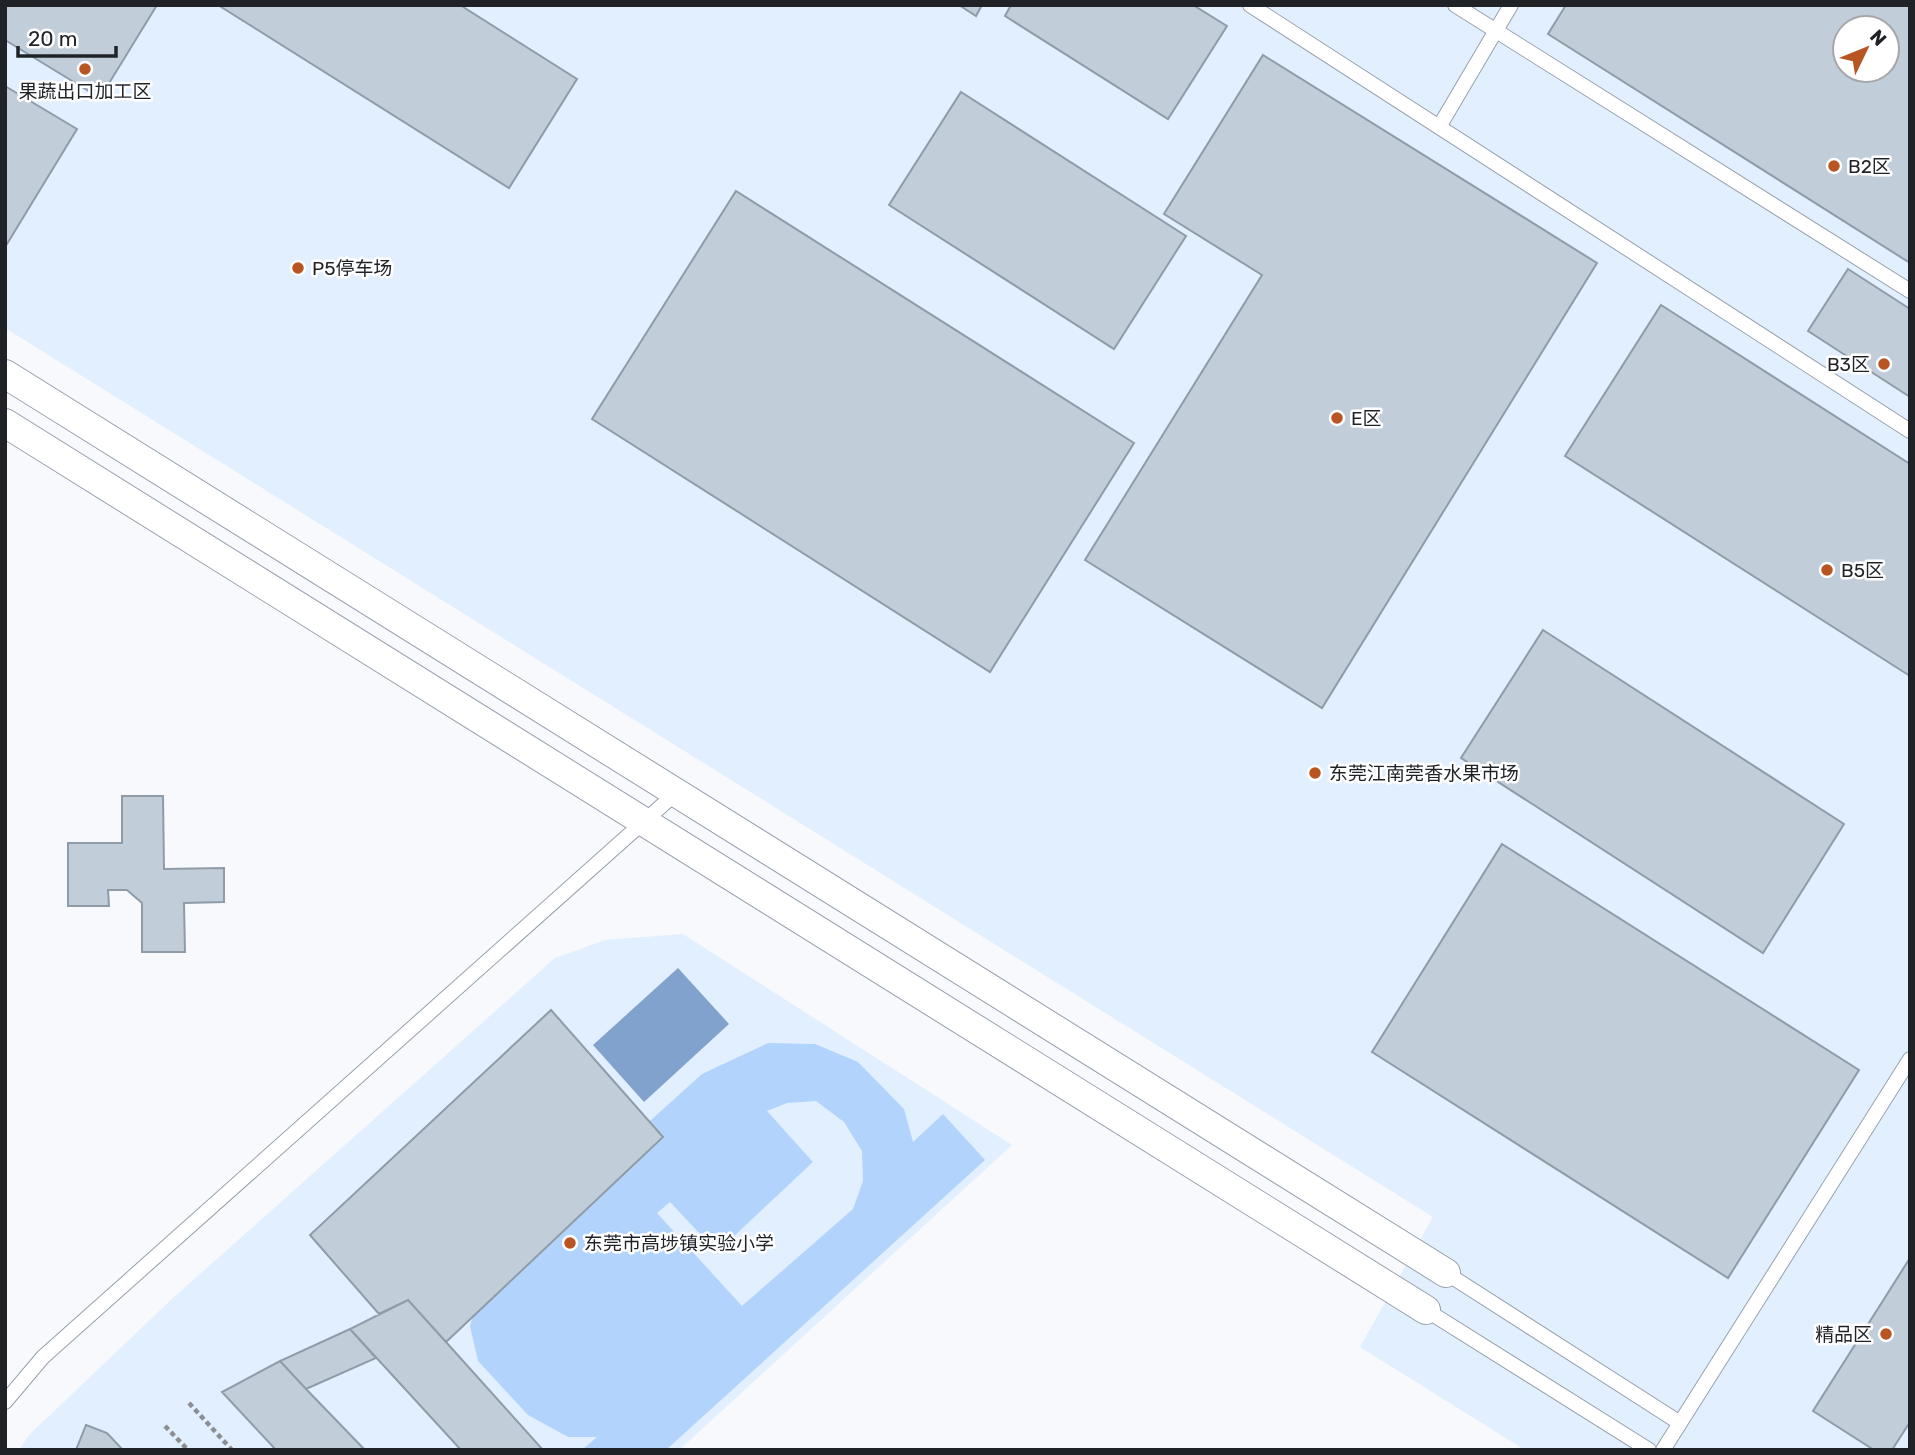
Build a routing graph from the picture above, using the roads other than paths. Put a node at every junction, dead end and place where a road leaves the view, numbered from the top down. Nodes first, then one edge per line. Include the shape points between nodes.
1 (1250, 5) edge
2 (1455, 5) edge
3 (1511, 5) edge
4 (1495, 31) junction
5 (1439, 127) junction
6 (1910, 291) edge
7 (5, 374) edge
8 (5, 423) edge
9 (1910, 431) edge
10 (676, 793) junction
11 (644, 822) junction
12 (1910, 1059) edge
13 (1446, 1273) joint
14 (1426, 1310) joint
15 (5, 1402) edge
16 (1680, 1423) junction
17 (1649, 1450) edge
18 (1663, 1450) edge

1 - 5 lane
2 - 4 lane
3 - 4 lane
4 - 5 lane
4 - 6 lane
5 - 9 lane
7 - 10 street
8 - 11 street
10 - 11 lane
10 - 13 street
11 - 14 street
11 - 15 lane via 43,1357
12 - 16 lane
13 - 16 lane
14 - 17 lane
16 - 18 lane

